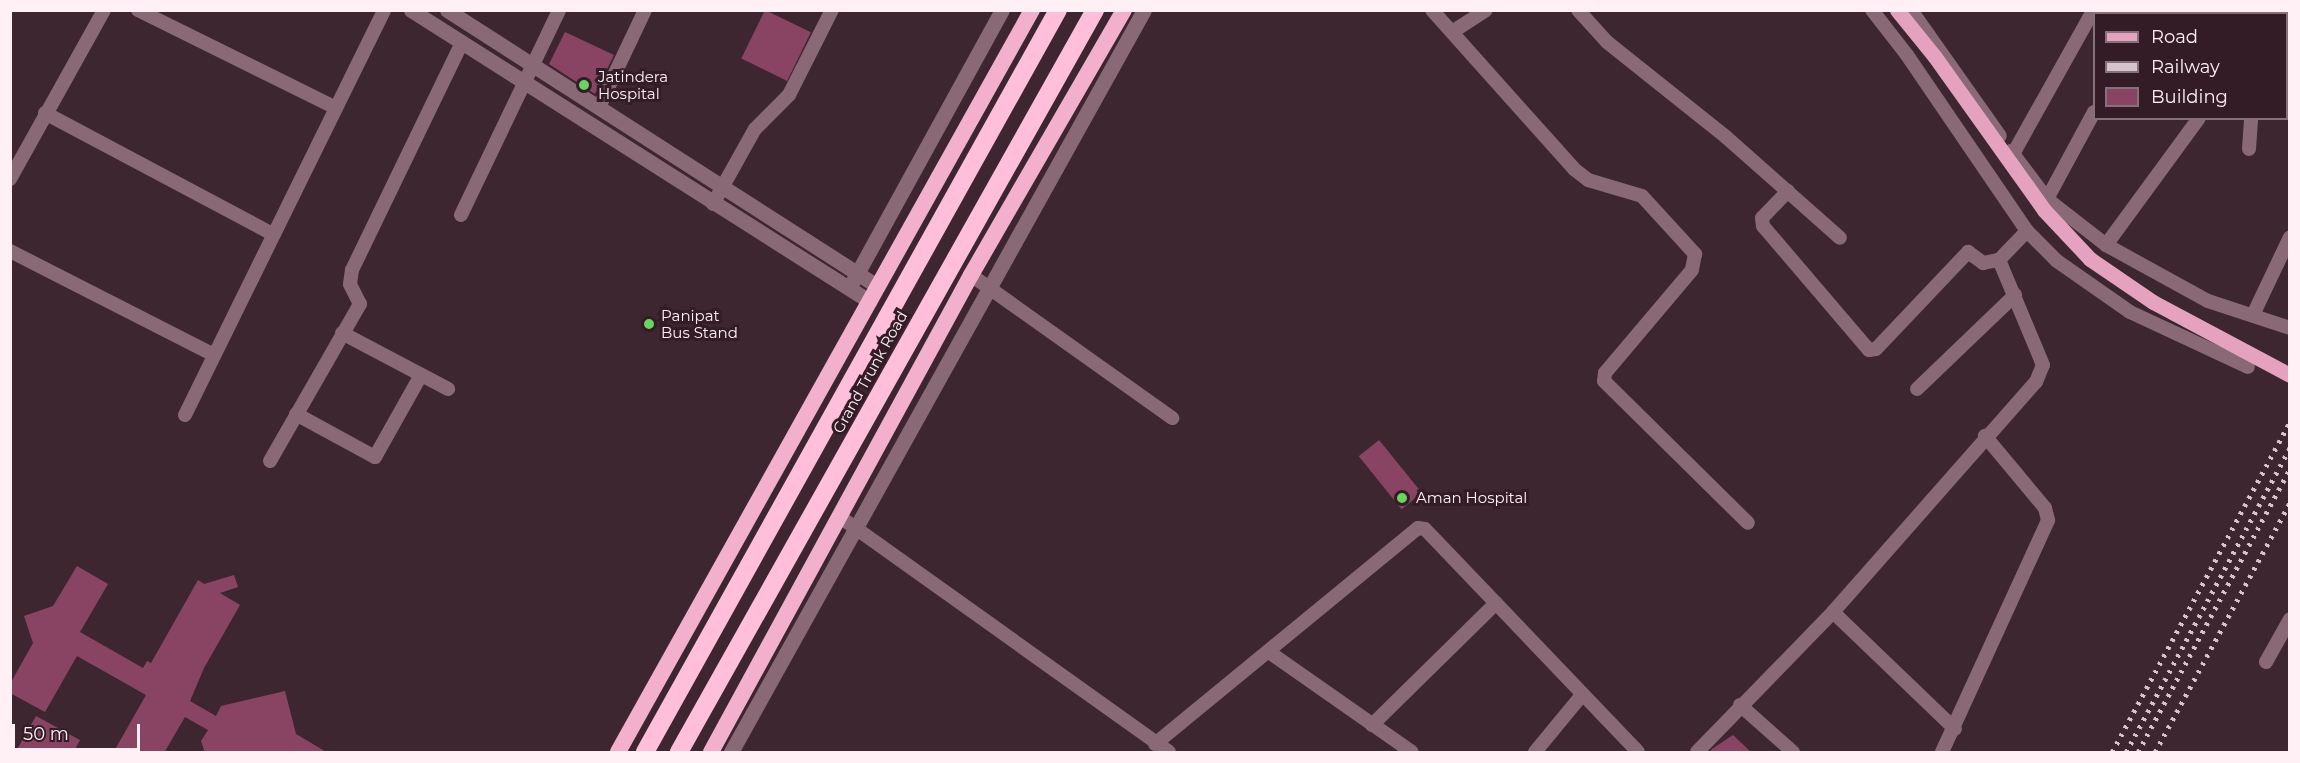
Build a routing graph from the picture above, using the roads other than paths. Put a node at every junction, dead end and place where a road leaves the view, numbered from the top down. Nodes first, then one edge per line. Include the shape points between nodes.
1 (104, 10) edge
2 (138, 10) edge
3 (384, 10) edge
4 (411, 10) edge
5 (447, 10) edge
6 (559, 10) edge
7 (645, 10) edge
8 (832, 10) edge
9 (1002, 10) edge
10 (1032, 10) edge
11 (1058, 10) edge
12 (1095, 10) edge
13 (1124, 10) edge
14 (1144, 10) edge
15 (1432, 10) edge
16 (1486, 10) edge
17 (1578, 10) edge
18 (1872, 10) edge
19 (1897, 10) edge
20 (1911, 10) edge
21 (2090, 16) dead end
22 (1452, 32) junction
23 (462, 42) junction
24 (533, 65) junction
25 (525, 81) junction
26 (599, 107) junction
27 (336, 108) junction
28 (45, 113) junction
29 (2093, 114) edge
30 (2198, 120) edge
31 (2251, 120) edge
32 (2249, 149) dead end
33 (2013, 154) junction
34 (10, 179) edge
35 (723, 186) junction
36 (1788, 192) junction
37 (2047, 199) junction
38 (713, 204) junction
39 (461, 215) dead end
40 (2027, 231) junction
41 (274, 235) junction
42 (2289, 237) edge
43 (1840, 238) dead end
44 (2106, 245) junction
45 (10, 251) edge
46 (2000, 260) junction
47 (858, 273) junction
48 (971, 275) junction
49 (991, 287) junction
50 (849, 289) junction
51 (873, 294) junction
52 (2015, 295) junction
53 (2253, 315) junction
54 (2289, 328) edge
55 (342, 333) junction
56 (214, 355) junction
57 (2248, 367) dead end
58 (422, 375) junction
59 (2289, 375) edge
60 (448, 389) dead end
61 (1917, 389) dead end
62 (185, 414) dead end
63 (296, 414) junction
64 (1172, 418) dead end
65 (1985, 436) junction
66 (270, 461) dead end
67 (840, 517) junction
68 (1748, 523) dead end
69 (858, 528) junction
70 (1496, 603) junction
71 (1833, 612) junction
72 (2289, 619) edge
73 (1269, 652) junction
74 (2265, 662) dead end
75 (1582, 695) junction
76 (1740, 705) junction
77 (1372, 725) junction
78 (1955, 729) junction
79 (1155, 744) junction
80 (618, 753) edge
81 (645, 753) edge
82 (679, 753) edge
83 (711, 753) edge
84 (731, 753) edge
85 (1169, 753) edge
86 (1412, 753) edge
87 (1535, 753) edge
88 (1638, 753) edge
89 (1697, 753) edge
90 (1793, 753) edge
91 (1942, 753) edge

1 - 28 street
2 - 27 street
3 - 27 street
4 - 23 street
5 - 24 street
6 - 24 street
7 - 26 street
8 - 35 street via 786,99 754,129
9 - 47 street
10 - 51 highway
11 - 81 highway, Grand Trunk Road
12 - 82 highway, Grand Trunk Road
13 - 48 highway
14 - 49 street
15 - 22 street
16 - 22 street
17 - 36 street via 1607,42
18 - 40 street
19 - 59 main road via 2044,210 2090,259 2153,302
20 - 33 street
21 - 33 street
22 - 68 street via 1574,169 1588,180 1642,196 1695,254 1692,270 1605,373 1604,381
23 - 25 street
23 - 55 street via 352,270 350,284 360,304
24 - 25 street
24 - 26 street
25 - 38 street
25 - 39 street
26 - 35 street
27 - 41 street
28 - 34 street
28 - 41 street
29 - 37 street
30 - 44 street
31 - 32 street
33 - 37 street
35 - 38 street
35 - 47 street
36 - 43 street
36 - 46 street via 1762,218 1763,226 1869,350 1876,349 1968,252 1983,263
37 - 44 street
38 - 50 street
40 - 46 street
40 - 57 street via 2057,261 2130,312
41 - 56 street
42 - 53 street
44 - 53 street via 2208,301
45 - 56 street
46 - 52 street
47 - 50 street
47 - 51 street
48 - 49 street
48 - 67 highway
49 - 64 street
49 - 69 street
50 - 51 street
51 - 80 highway
52 - 61 street
52 - 65 street via 2043,365 2036,382
53 - 54 street
55 - 58 street
55 - 63 street
56 - 62 street
58 - 60 street
58 - 63 street via 375,457
63 - 66 street
65 - 71 street
65 - 78 street via 2045,508 2048,520
67 - 69 street
67 - 83 highway
69 - 79 street
69 - 84 street
70 - 73 street via 1425,529 1418,528
70 - 75 street
70 - 77 street
71 - 76 street
71 - 78 street
72 - 74 street
73 - 77 street
73 - 79 street
75 - 87 street
75 - 88 street
76 - 89 street
76 - 90 street
77 - 86 street
78 - 91 street
79 - 85 street

